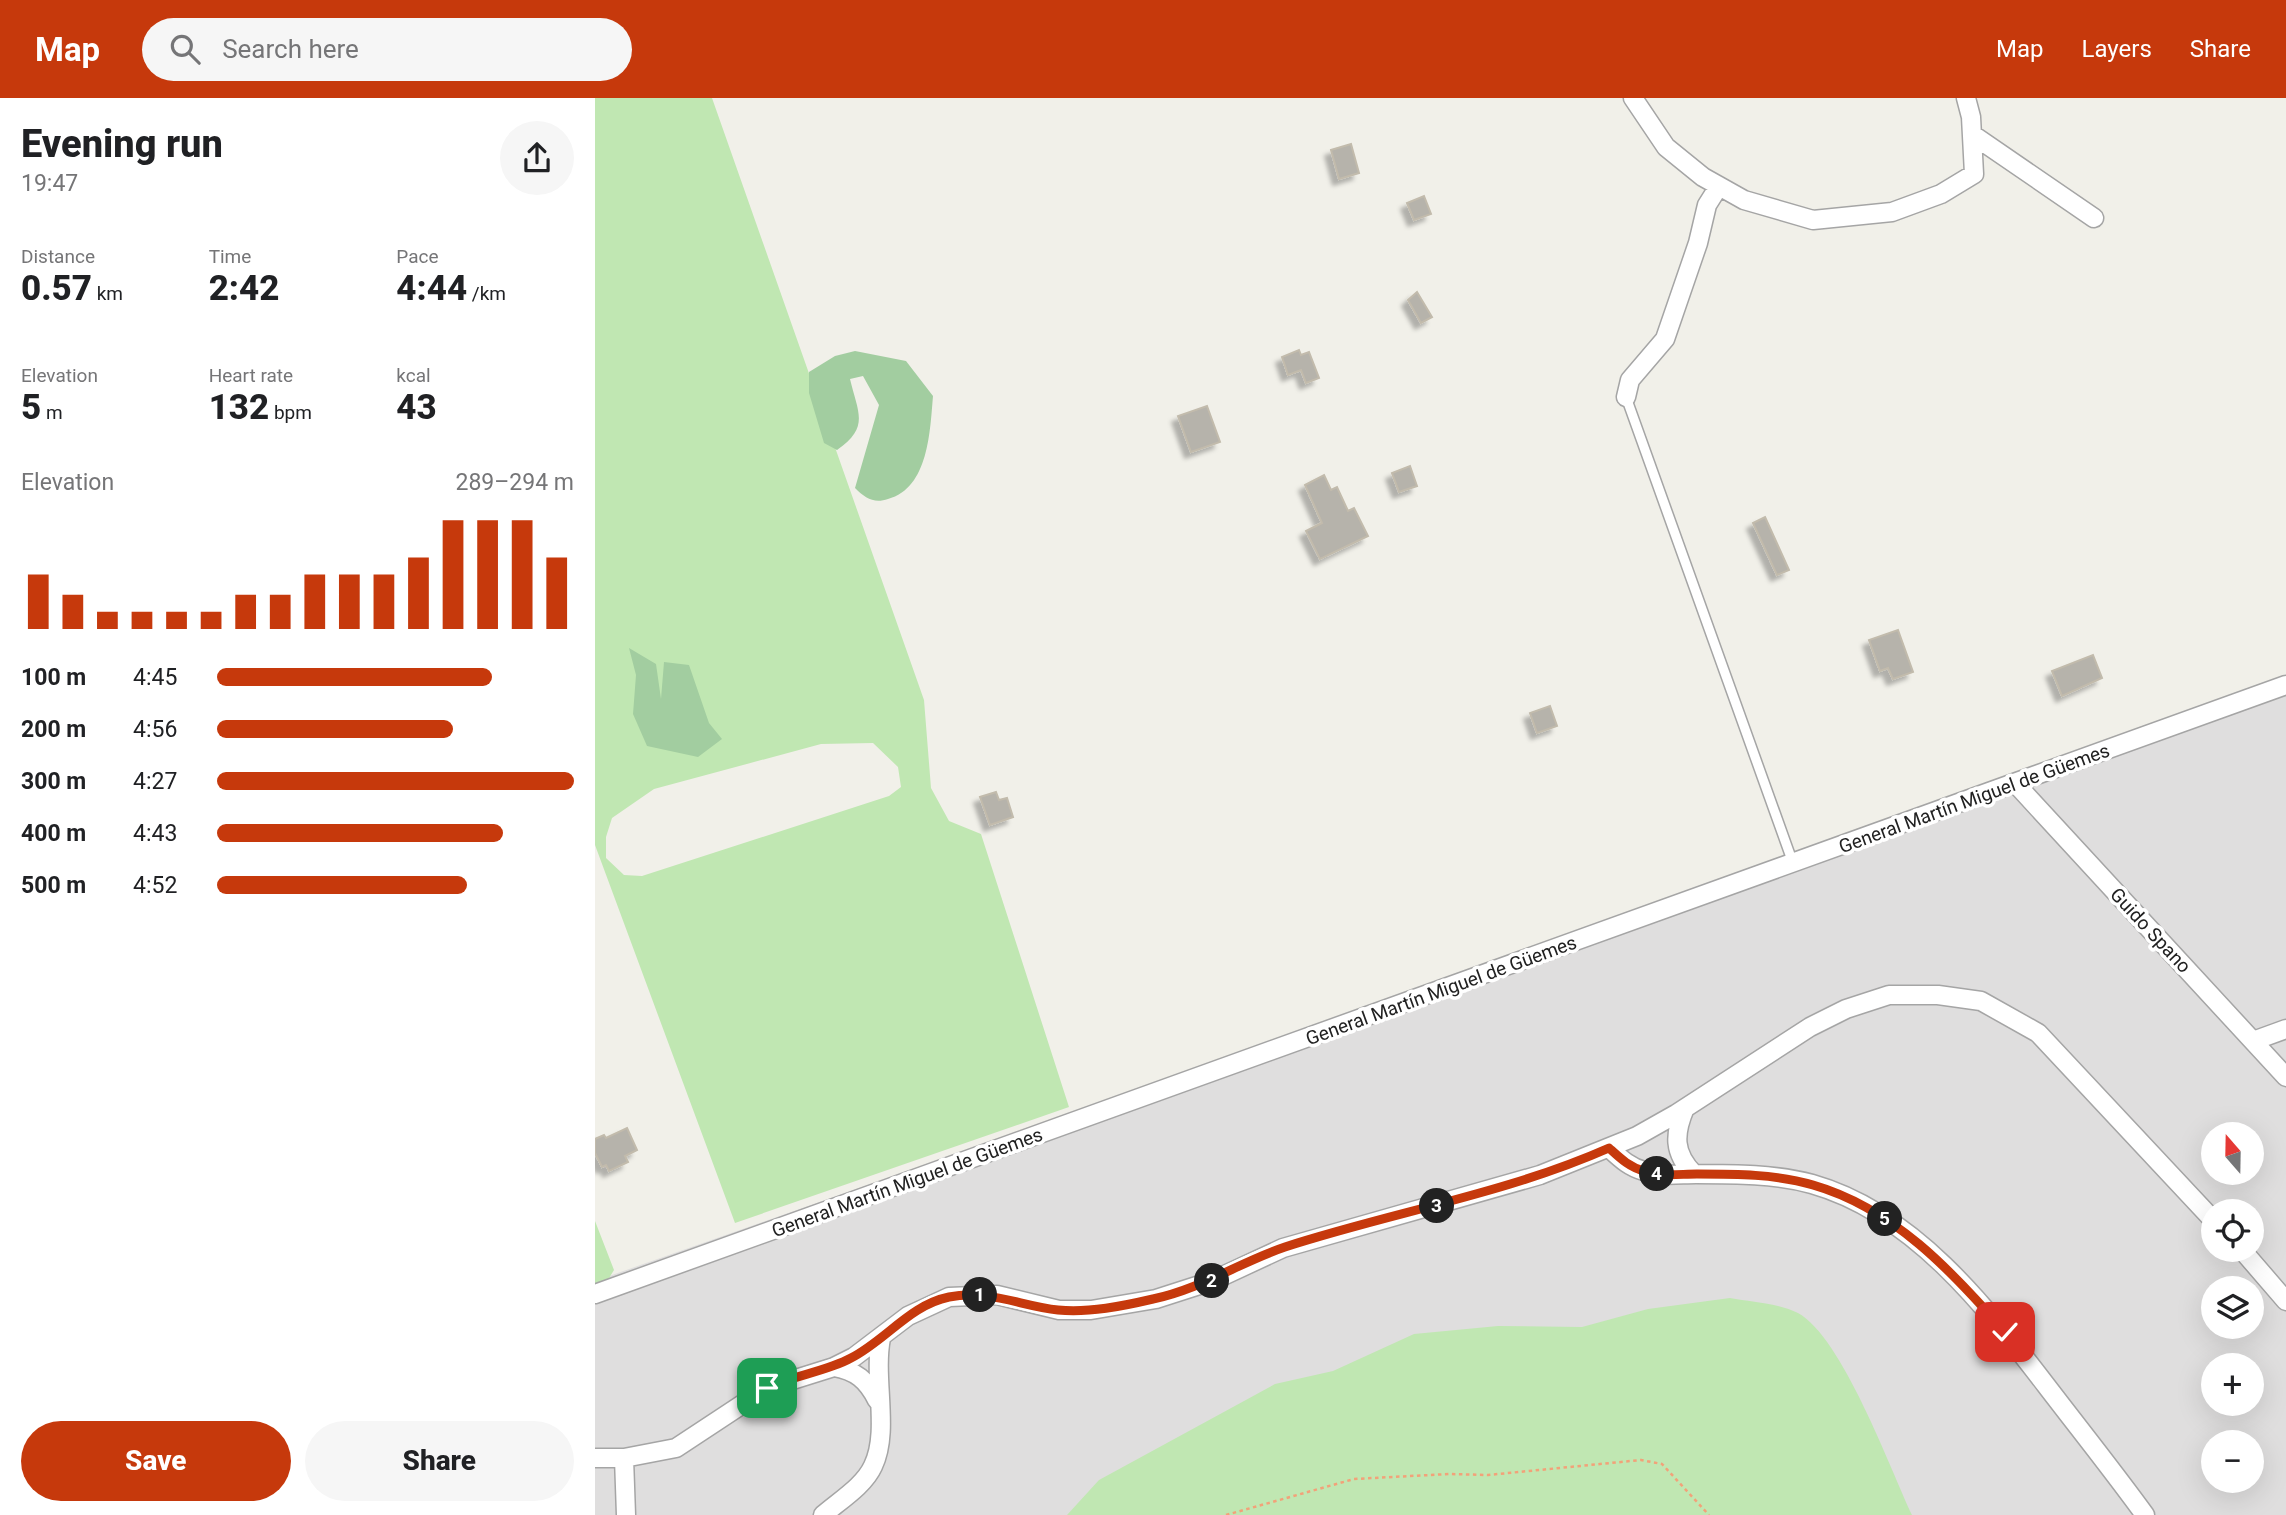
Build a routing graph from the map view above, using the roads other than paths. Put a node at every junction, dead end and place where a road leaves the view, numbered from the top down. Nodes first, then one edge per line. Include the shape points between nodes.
1 (1633, 98) edge
2 (1966, 98) edge
3 (1973, 135) junction
4 (1719, 186) junction
5 (2094, 218) dead end
6 (1626, 397) joint
7 (2286, 685) edge
8 (2015, 783) junction
9 (1793, 863) junction
10 (2286, 1029) edge
11 (2253, 1041) junction
12 (2286, 1077) edge
13 (1685, 1108) junction
14 (1609, 1148) junction
15 (1694, 1174) junction
16 (2201, 1207) edge
17 (2252, 1262) edge
18 (595, 1294) edge
19 (2286, 1301) edge
20 (881, 1338) junction
21 (834, 1367) junction
22 (877, 1400) junction
23 (595, 1458) edge
24 (624, 1458) junction
25 (626, 1515) edge
26 (823, 1515) edge
27 (2145, 1515) edge

1 - 4 street via 1666,147
2 - 3 street
3 - 4 street via 1975,174 1941,194 1892,212 1813,220 1744,201
3 - 5 street
4 - 6 street via 1707,205 1665,339 1630,380
6 - 9 lane
7 - 8 street, General Martín Miguel de Güemes
8 - 9 street, General Martín Miguel de Güemes
8 - 11 street, Guido Spano
9 - 18 street, General Martín Miguel de Güemes
10 - 11 street
11 - 12 street, Guido Spano
13 - 14 street
13 - 15 street via 1676,1145
13 - 16 street via 1846,1009 1902,993 1981,1001 2038,1033
14 - 15 street via 1645,1172
14 - 20 street via 1491,1191 1283,1248 1212,1281 1156,1299 1091,1310 1059,1310 997,1296 949,1297 908,1316
15 - 27 street via 1811,1184 1843,1195 1898,1227 1997,1323
17 - 19 street
20 - 21 street
20 - 22 street
21 - 22 street via 859,1375
21 - 24 street via 767,1388 677,1448
22 - 26 street via 880,1437 873,1467
23 - 24 street
24 - 25 street

